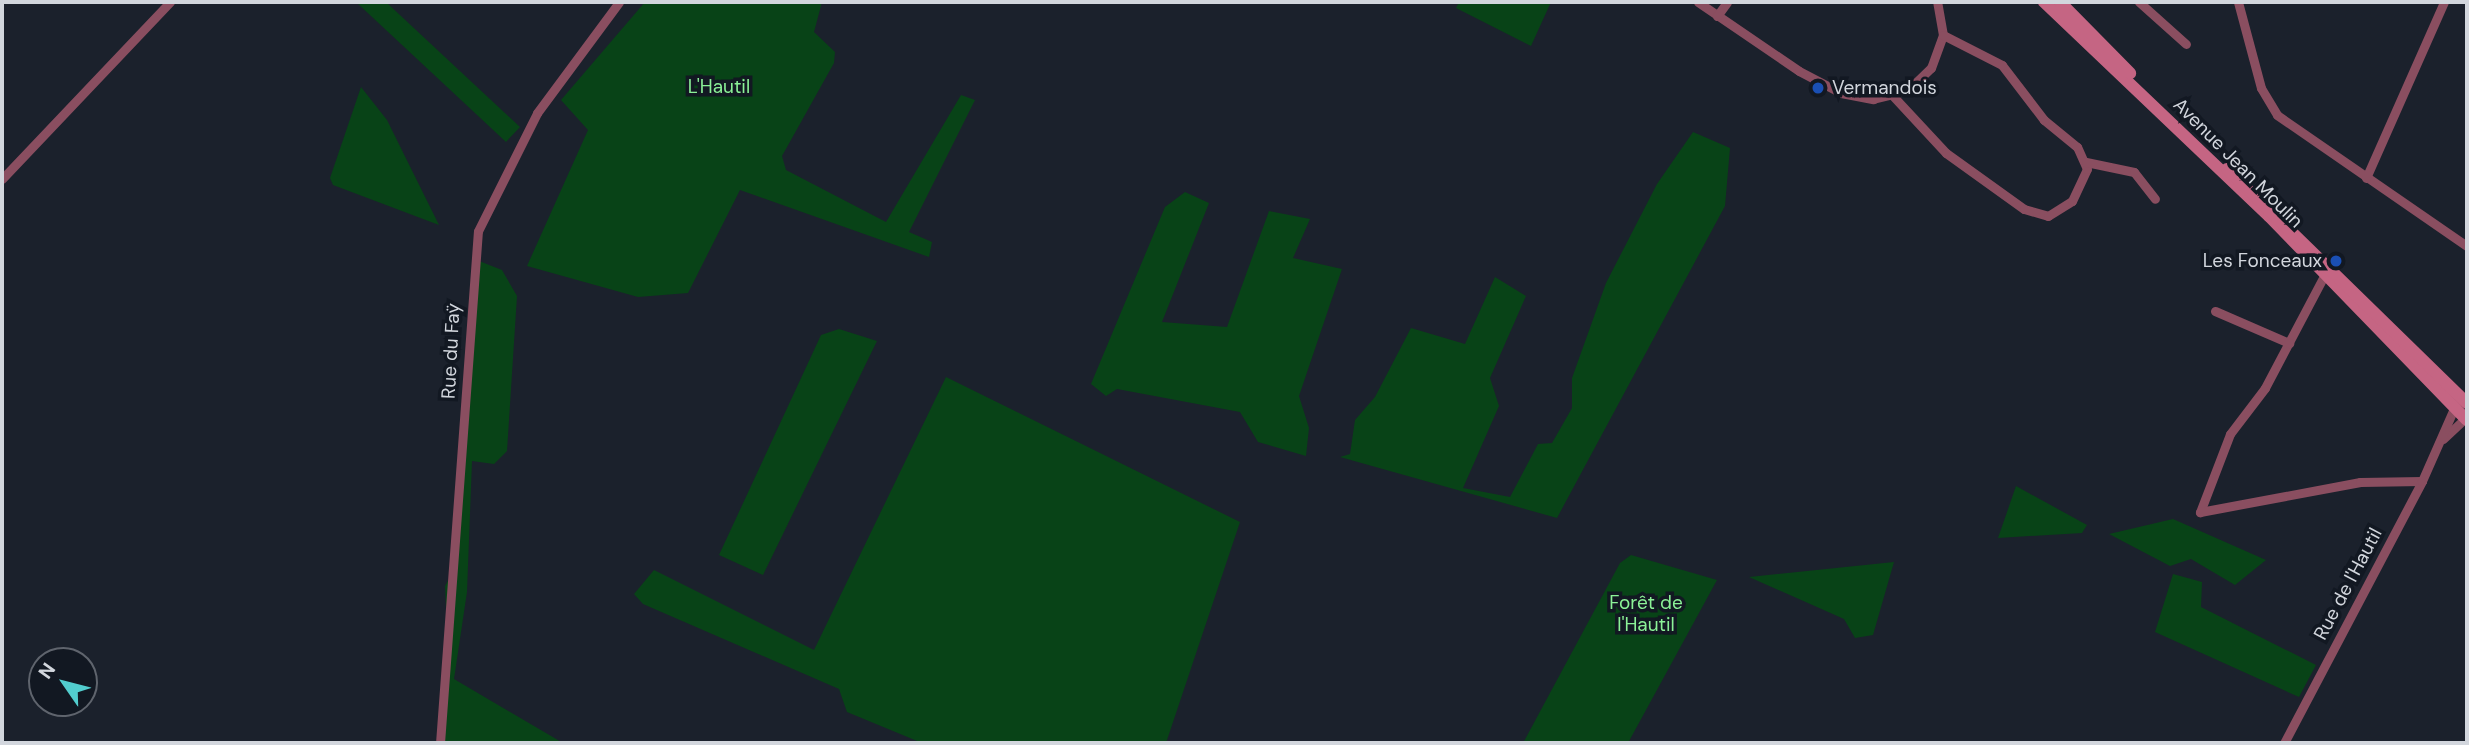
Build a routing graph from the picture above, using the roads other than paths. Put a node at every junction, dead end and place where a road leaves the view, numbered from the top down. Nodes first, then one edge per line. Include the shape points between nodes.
1 (170, 2) edge
2 (620, 2) edge
3 (1698, 2) edge
4 (1727, 2) edge
5 (1937, 2) edge
6 (2044, 2) edge
7 (2060, 2) edge
8 (2139, 2) edge
9 (2238, 2) edge
10 (2445, 2) edge
11 (1717, 16) junction
12 (1943, 35) junction
13 (2186, 44) dead end
14 (1893, 96) junction
15 (2087, 162) junction
16 (2366, 177) junction
17 (2, 179) edge
18 (2155, 199) dead end
19 (2467, 246) edge
20 (2325, 274) junction
21 (2215, 311) dead end
22 (2289, 343) junction
23 (2463, 411) edge
24 (2442, 440) junction
25 (2422, 481) junction
26 (440, 743) edge
27 (2284, 743) edge

1 - 17 street
2 - 26 street, Rue du Faÿ via 537,113 478,231
3 - 11 street
4 - 11 street
5 - 12 street
6 - 20 main road, Avenue Jean Moulin
7 - 23 main road, Avenue Jean Moulin
8 - 13 street
9 - 16 street via 2272,109
10 - 16 street
11 - 14 street via 1841,93
12 - 14 street via 1925,76
12 - 15 street via 2002,65
14 - 15 street via 1946,153 2040,217 2072,201 2085,181
15 - 18 street via 2134,172
16 - 19 street
20 - 22 street
20 - 23 main road, Avenue Jean Moulin
21 - 22 street
22 - 25 street via 2230,434 2200,512 2360,482
23 - 24 street, Rue de l'Hautil
23 - 24 street, Rue de l'Hautil
24 - 25 street, Rue de l'Hautil
25 - 27 street, Rue de l'Hautil

